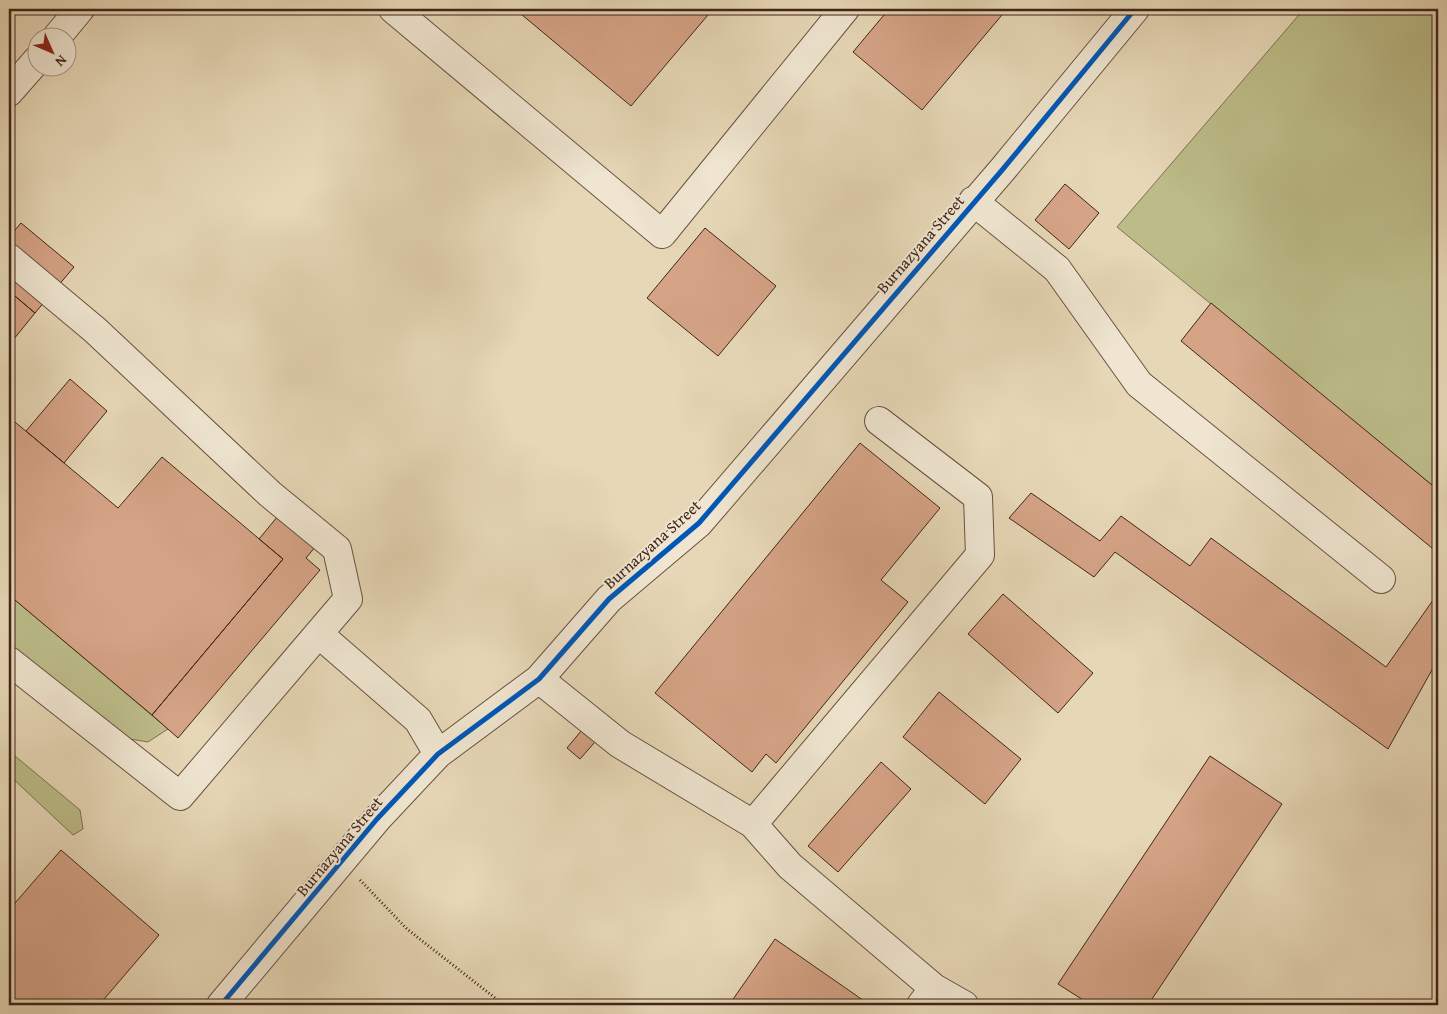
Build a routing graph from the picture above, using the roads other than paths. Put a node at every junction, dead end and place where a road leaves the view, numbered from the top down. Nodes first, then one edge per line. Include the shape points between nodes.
1 (80, 9) edge
2 (393, 9) edge
3 (845, 9) edge
4 (1136, 9) edge
5 (64, 28) edge
6 (28, 70) edge
7 (9, 92) edge
8 (973, 201) junction
9 (9, 258) edge
10 (879, 421) dead end
11 (1381, 579) dead end
12 (320, 635) junction
13 (9, 661) edge
14 (539, 679) junction
15 (438, 754) junction
16 (753, 824) junction
17 (928, 997) edge
18 (221, 1005) edge
19 (964, 1005) edge

1 - 5 street
2 - 3 street via 662,234
4 - 8 street, Burnazyana Street
6 - 7 street
8 - 11 street via 1057,268 1139,384
8 - 14 street, Burnazyana Street via 698,523 609,598
9 - 12 street via 95,330 270,494 337,549 348,598
10 - 16 street via 978,497 980,555
12 - 13 street via 180,796
12 - 15 street via 418,720
14 - 15 street, Burnazyana Street
14 - 16 street via 620,744
15 - 18 street, Burnazyana Street via 376,818
16 - 17 street via 790,866
17 - 19 street

